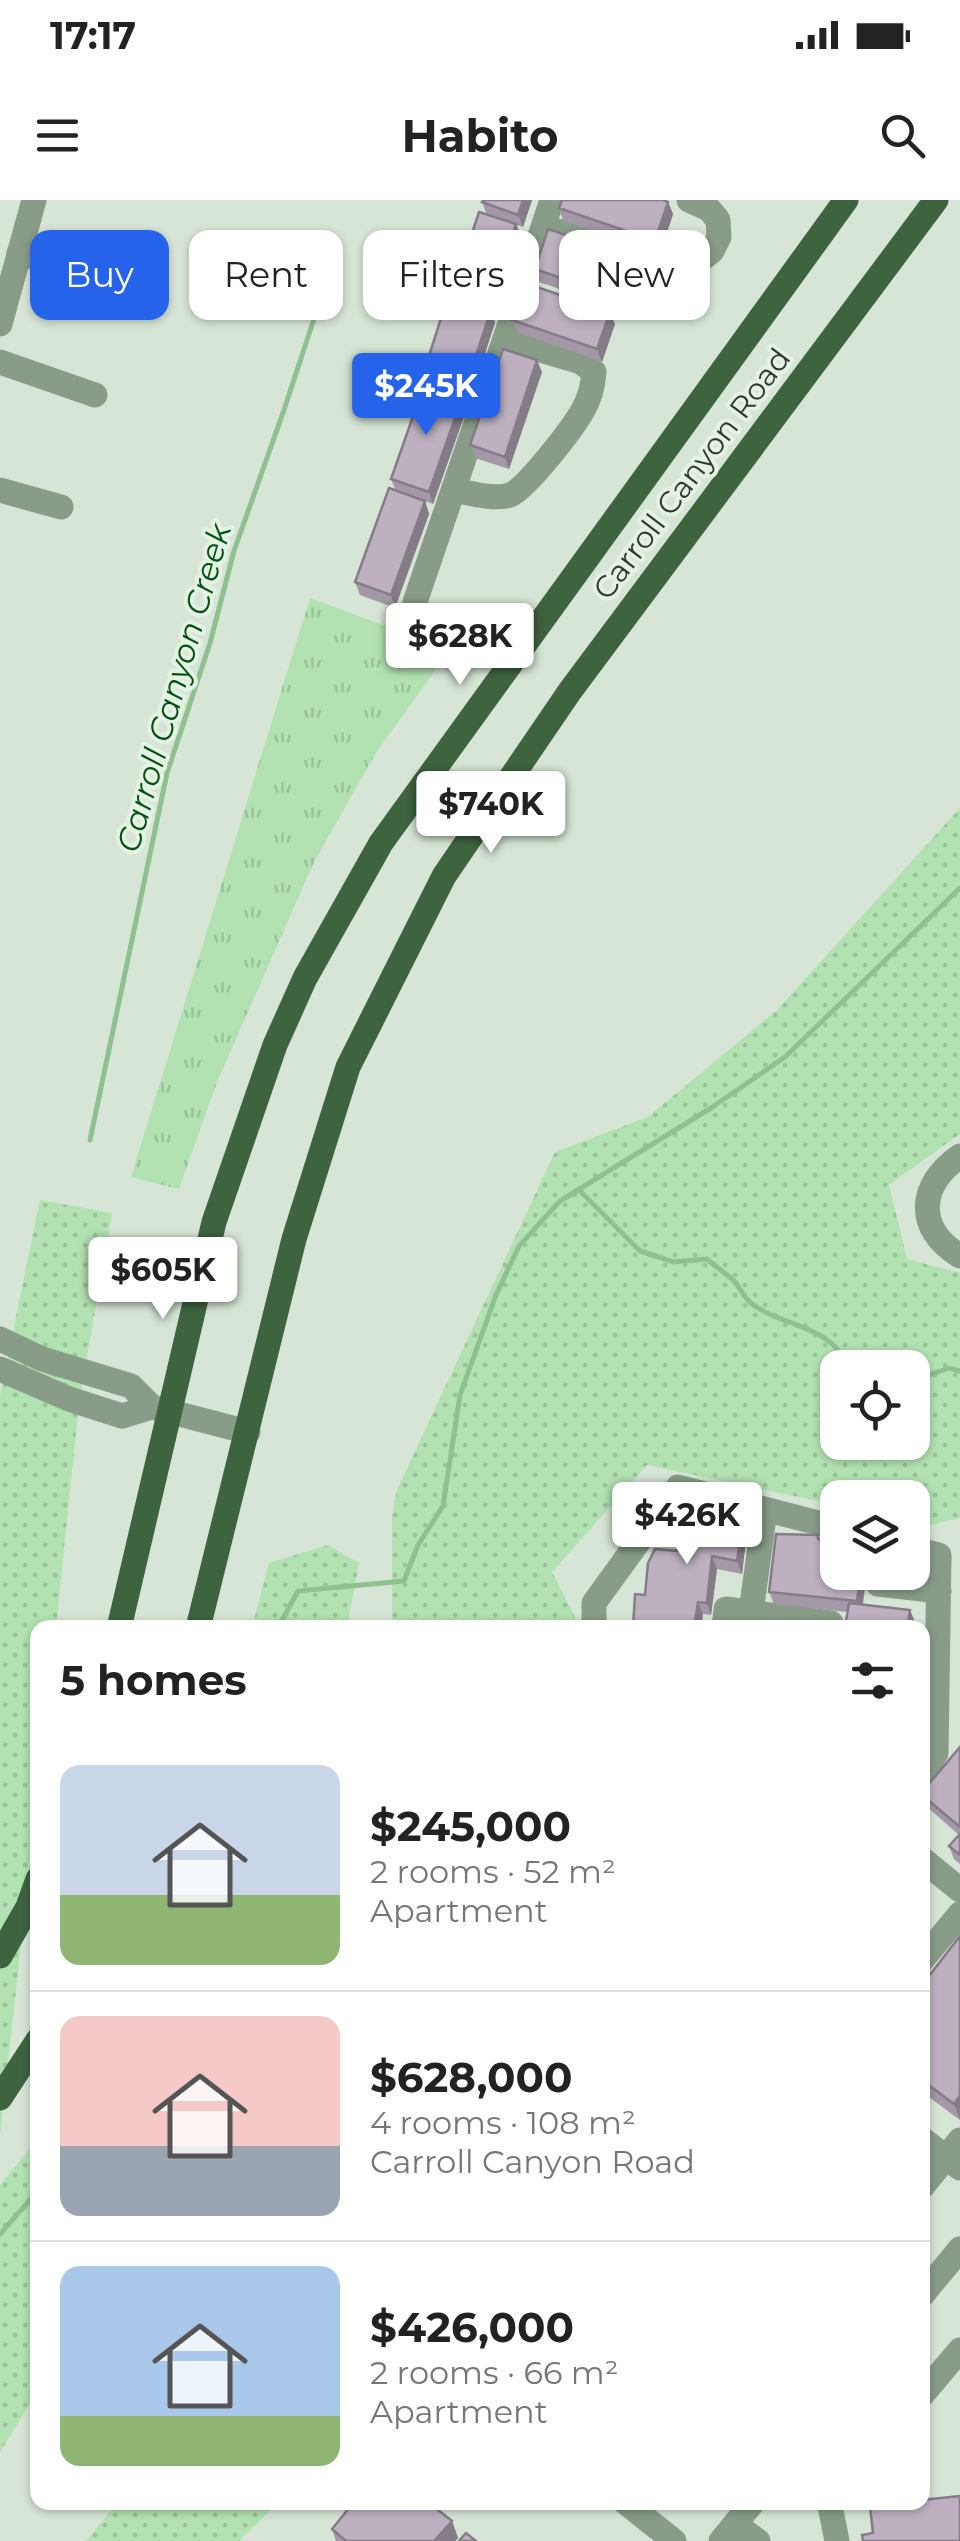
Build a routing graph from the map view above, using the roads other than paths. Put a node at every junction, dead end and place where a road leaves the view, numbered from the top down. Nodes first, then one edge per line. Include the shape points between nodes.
1 (34, 200) edge
2 (552, 200) edge
3 (689, 200) edge
4 (846, 200) edge
5 (933, 201) edge
6 (543, 227) junction
7 (19, 253) junction
8 (30, 256) edge
9 (0, 324) edge
10 (506, 340) junction
11 (0, 362) edge
12 (95, 394) dead end
13 (0, 490) edge
14 (454, 490) junction
15 (62, 507) dead end
16 (414, 602) dead end
17 (960, 1156) edge
18 (960, 1256) edge
19 (0, 1339) edge
20 (0, 1369) edge
21 (162, 1408) junction
22 (248, 1432) junction
23 (765, 1510) junction
24 (820, 1524) edge
25 (950, 1553) edge
26 (924, 1590) edge
27 (939, 1592) junction
28 (767, 1618) edge
29 (121, 1620) edge
30 (200, 1620) edge
31 (594, 1620) edge
32 (725, 1620) edge
33 (793, 1620) edge
34 (930, 1763) edge
35 (930, 1866) edge
36 (960, 1890) edge
37 (30, 1901) edge
38 (960, 1914) edge
39 (932, 1928) edge
40 (0, 1956) edge
41 (30, 2052) edge
42 (0, 2098) edge
43 (930, 2143) edge
44 (955, 2155) edge
45 (930, 2178) edge
46 (960, 2248) edge
47 (930, 2285) edge
48 (960, 2350) edge
49 (930, 2386) edge
50 (746, 2510) edge
51 (831, 2510) edge
52 (655, 2512) edge
53 (728, 2532) edge
54 (674, 2541) edge
55 (758, 2541) edge
56 (837, 2541) edge

1 - 7 street
2 - 6 street
3 - 6 street via 718,220 719,237 698,263 674,264
4 - 21 main road, Carroll Canyon Road via 381,843 340,914 275,1045 214,1222
5 - 22 main road, Carroll Canyon Road via 570,691 444,876 348,1067 294,1239
6 - 10 street
7 - 8 street
7 - 9 street
10 - 14 street
10 - 14 street via 581,362 594,372 592,389 582,412 510,494
11 - 12 street
13 - 15 street
14 - 16 street
17 - 18 street via 932,1186 925,1207 931,1228
19 - 21 street via 131,1386
20 - 21 street via 122,1416
21 - 22 street
21 - 29 main road, Carroll Canyon Road
22 - 30 main road, Carroll Canyon Road
23 - 24 street
23 - 28 street
23 - 31 street via 678,1487 594,1603
25 - 27 street
26 - 27 street
27 - 34 street via 936,1753
28 - 32 street via 726,1609
28 - 33 street
35 - 36 street
37 - 40 main road
38 - 39 street
41 - 42 main road
43 - 44 street
44 - 45 street
46 - 47 street
48 - 49 street
50 - 53 street
51 - 56 street
52 - 54 street
53 - 55 street

